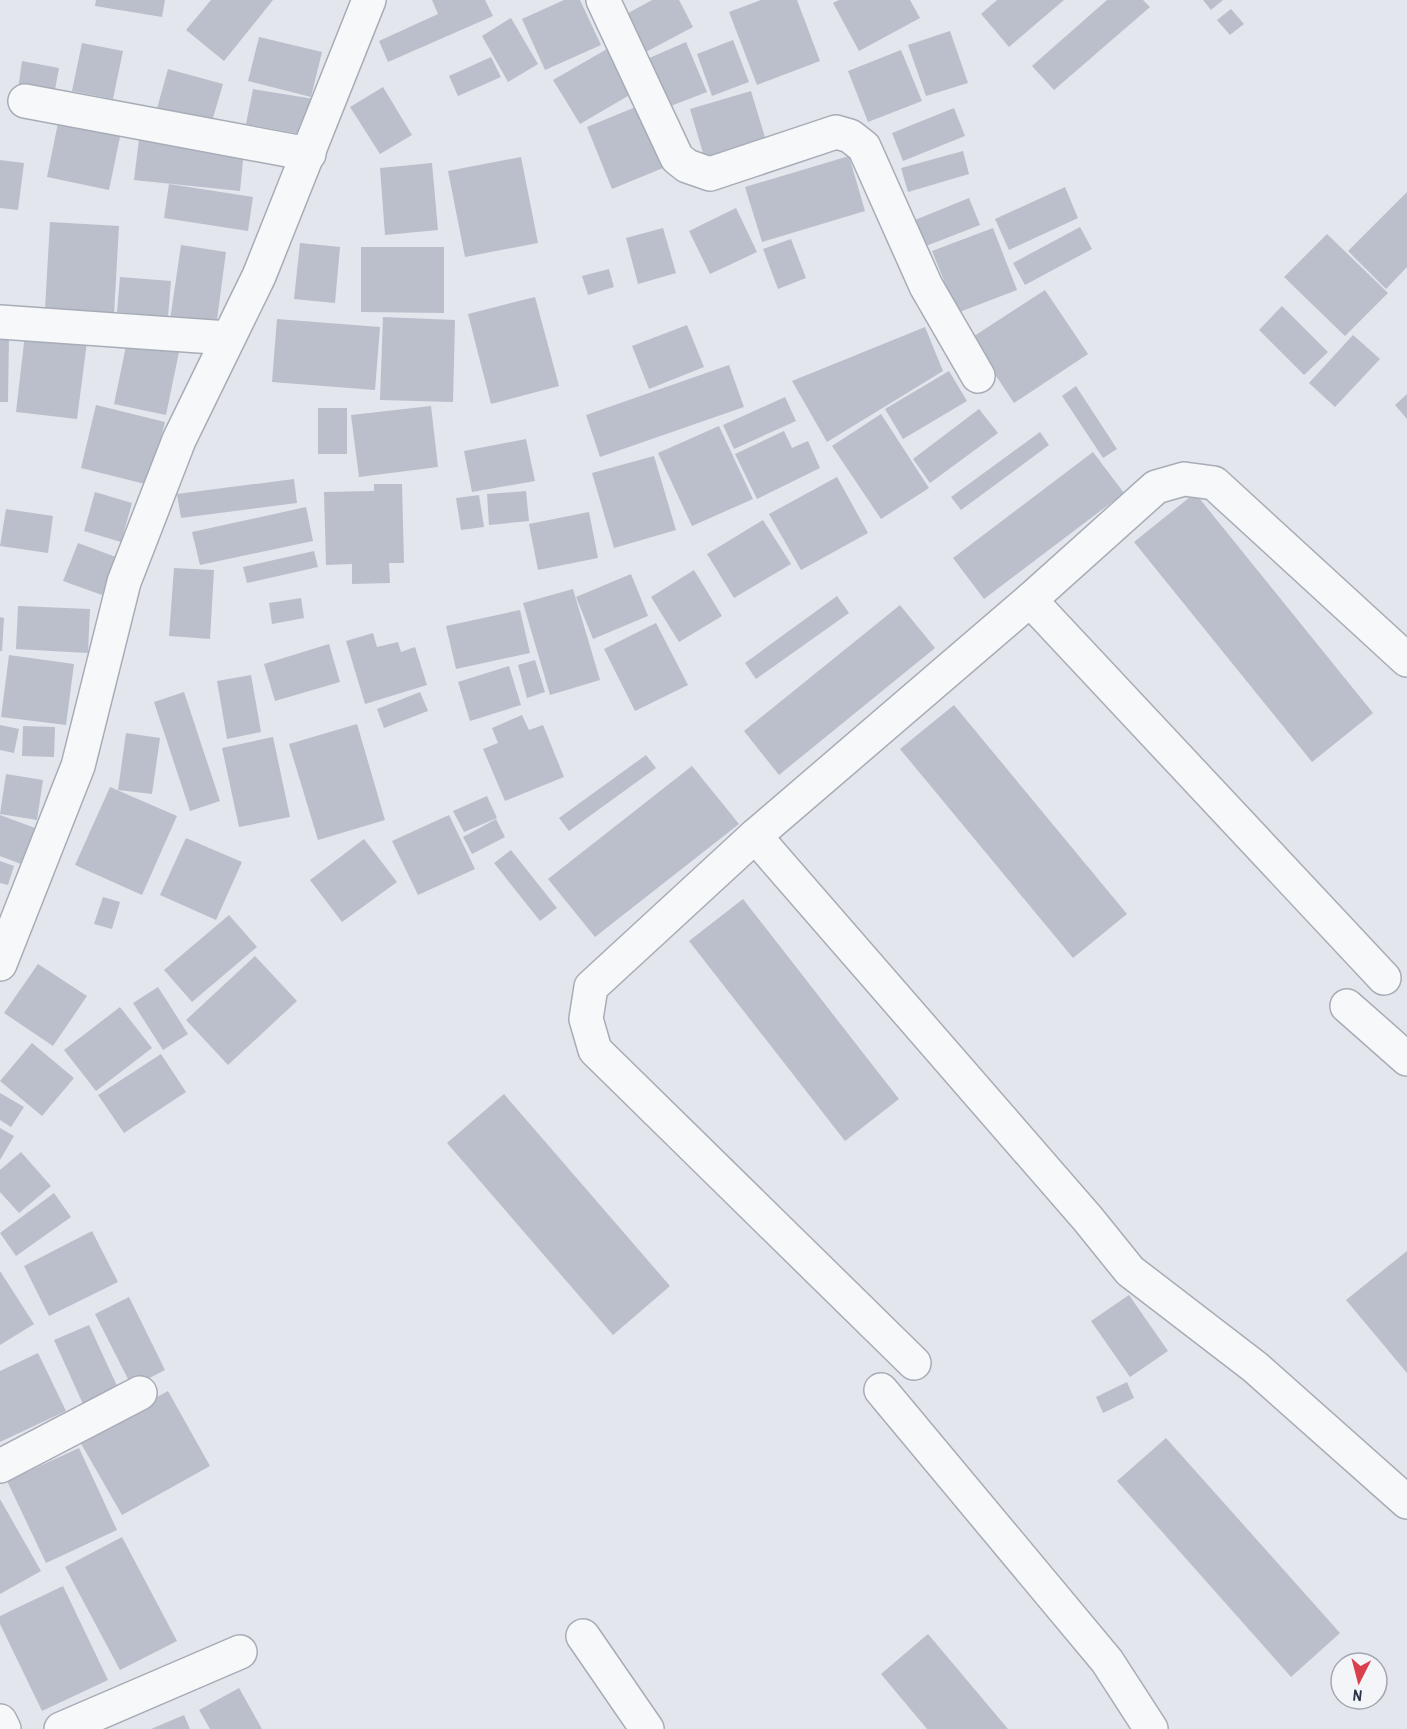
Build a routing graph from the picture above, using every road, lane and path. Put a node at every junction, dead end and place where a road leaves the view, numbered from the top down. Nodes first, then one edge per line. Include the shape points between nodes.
1 (369, 0) edge
2 (603, 0) edge
3 (25, 101) dead end
4 (309, 154) junction
5 (0, 322) edge
6 (228, 338) junction
7 (978, 376) dead end
8 (1030, 600) junction
9 (1407, 660) edge
10 (755, 836) junction
11 (0, 964) edge
12 (1384, 978) dead end
13 (1347, 1006) dead end
14 (1407, 1059) edge
15 (914, 1363) dead end
16 (881, 1390) dead end
17 (140, 1393) dead end
18 (0, 1466) edge
19 (1407, 1502) edge
20 (583, 1636) dead end
21 (240, 1652) dead end
22 (0, 1721) edge
23 (4, 1729) edge
24 (61, 1729) edge
25 (647, 1729) edge
26 (1151, 1729) edge

1 - 4 street
2 - 7 street via 677,158 687,166 710,174 836,132 850,136 864,147 926,286
3 - 4 street
4 - 6 street via 259,276
5 - 6 street
6 - 11 street via 179,440 124,582 78,766
8 - 9 street via 1156,487 1184,479 1214,483
8 - 10 street
8 - 12 street
10 - 15 street via 591,987 586,1019 589,1029 596,1050
10 - 19 street via 1130,1271 1255,1367
13 - 14 street
16 - 26 street via 1107,1661
17 - 18 street
20 - 25 street
21 - 24 street
22 - 23 street

